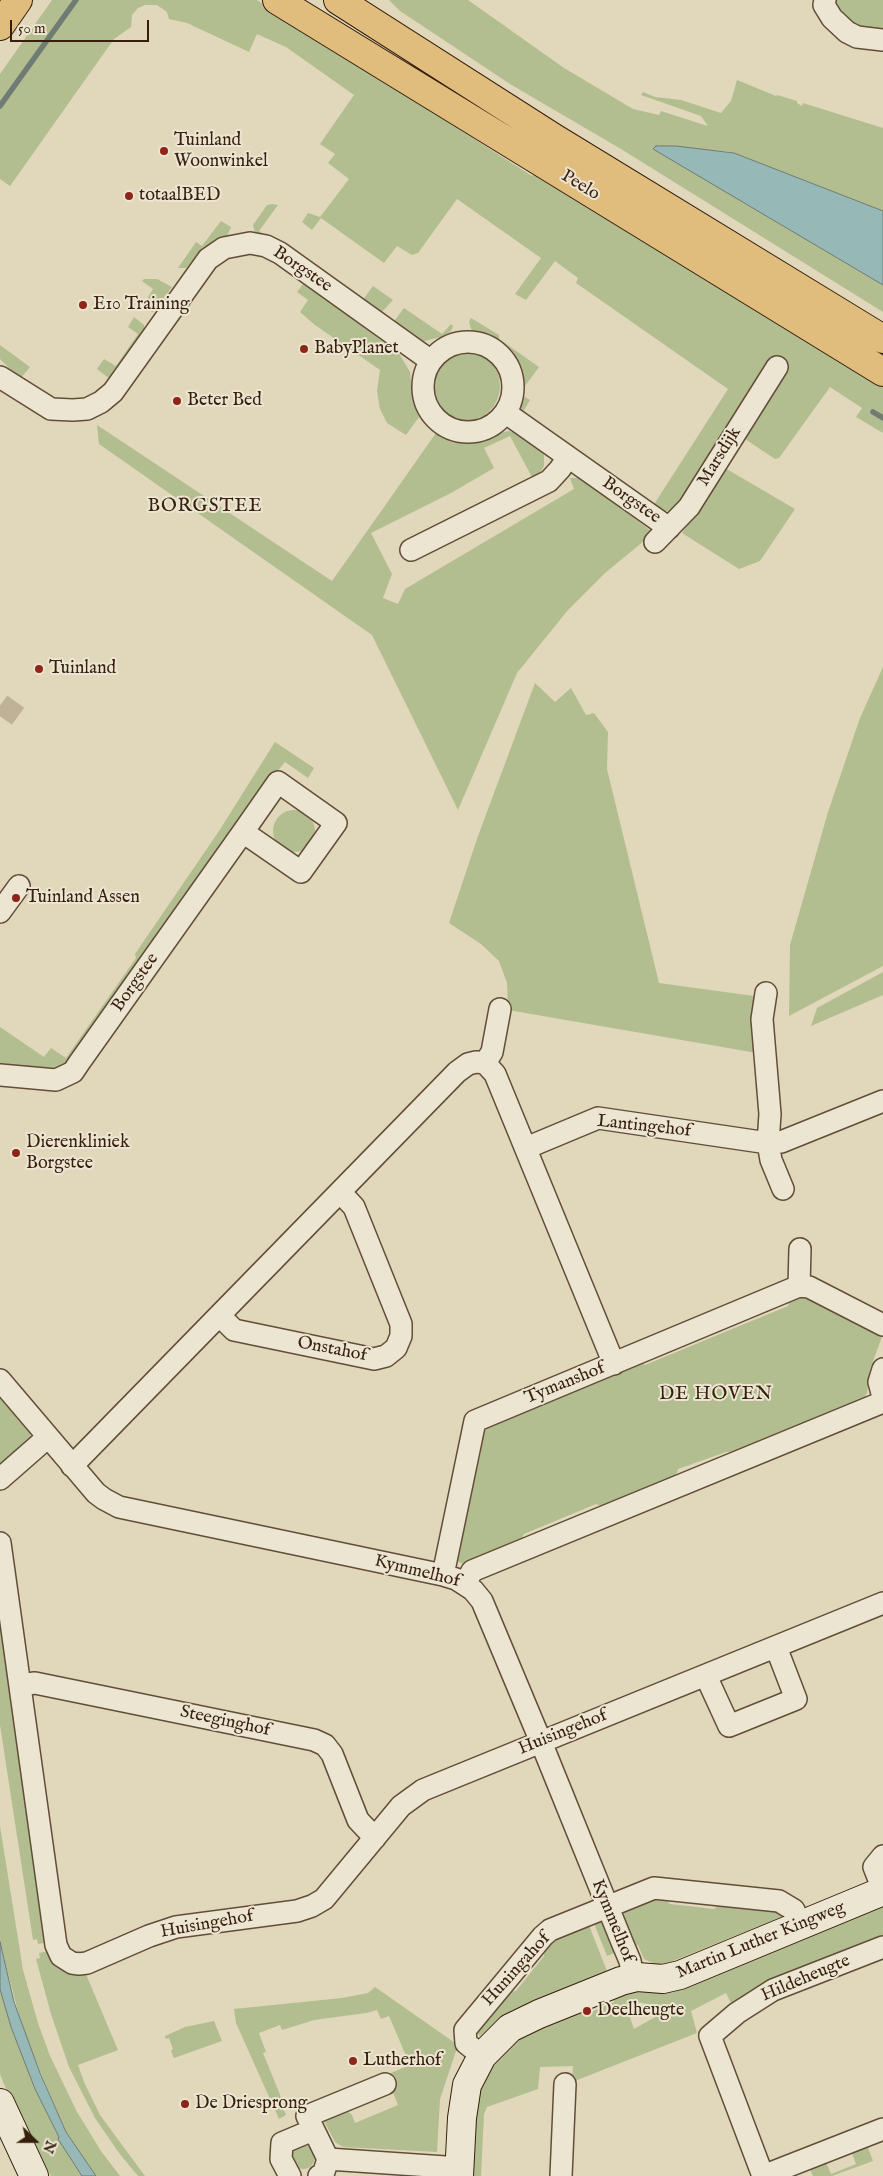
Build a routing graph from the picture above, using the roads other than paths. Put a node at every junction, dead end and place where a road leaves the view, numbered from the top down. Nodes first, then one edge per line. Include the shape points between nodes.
1 (18, 0) edge
2 (278, 0) edge
3 (338, 0) edge
4 (825, 0) edge
5 (0, 26) edge
6 (883, 40) edge
7 (883, 339) edge
8 (431, 361) junction
9 (778, 367) dead end
10 (883, 372) edge
11 (0, 377) edge
12 (506, 412) junction
13 (568, 457) junction
14 (662, 535) joint
15 (411, 550) dead end
16 (243, 832) dead end
17 (19, 886) dead end
18 (0, 912) edge
19 (766, 993) dead end
20 (500, 1008) dead end
21 (485, 1063) junction
22 (0, 1076) edge
23 (883, 1101) edge
24 (768, 1143) junction
25 (526, 1148) junction
26 (783, 1189) dead end
27 (340, 1192) junction
28 (800, 1249) dead end
29 (799, 1286) junction
30 (220, 1316) junction
31 (883, 1325) edge
32 (614, 1364) junction
33 (883, 1369) edge
34 (0, 1380) edge
35 (883, 1397) edge
36 (883, 1402) edge
37 (48, 1437) junction
38 (72, 1466) junction
39 (0, 1479) edge
40 (0, 1543) edge
41 (442, 1575) junction
42 (466, 1584) junction
43 (883, 1603) edge
44 (776, 1647) junction
45 (706, 1676) junction
46 (20, 1685) junction
47 (540, 1742) junction
48 (375, 1838) junction
49 (883, 1856) edge
50 (883, 1891) edge
51 (607, 1907) junction
52 (800, 1926) junction
53 (883, 1948) edge
54 (633, 1978) junction
55 (482, 2056) junction
56 (385, 2084) dead end
57 (565, 2084) dead end
58 (0, 2103) edge
59 (883, 2129) edge
60 (313, 2130) junction
61 (324, 2168) edge
62 (455, 2170) edge
63 (35, 2172) edge
64 (290, 2176) edge
65 (561, 2176) edge
66 (763, 2176) edge

1 - 5 main road
2 - 10 main road, Peelo
3 - 7 main road, Peelo via 554,138
4 - 6 street via 824,5 832,18 847,32 857,37
8 - 11 street, Borgstee via 280,254 266,246 250,243 224,248 208,259 114,392 101,402 73,410 51,409
8 - 12 street via 444,348 461,342 476,342 490,347 502,356 514,384
8 - 12 street via 425,372 424,396 434,417 448,428 463,432 480,431 495,424
9 - 14 street, Marsdijk via 689,507
12 - 13 street, Borgstee
13 - 14 street, Borgstee
13 - 15 street via 548,481
16 - 22 street, Borgstee via 73,1072 56,1080
17 - 18 street
19 - 24 street via 762,1019 770,1114
20 - 21 street via 492,1052
21 - 25 street via 495,1074
21 - 27 street via 468,1064 457,1072
23 - 24 street, Lantingehof via 792,1139
24 - 25 street, Lantingehof via 598,1118
24 - 26 street
25 - 32 street
27 - 30 street
27 - 30 street, Onstahof via 354,1207 401,1324 396,1348 386,1356 374,1359 234,1330
28 - 29 street
29 - 31 street via 809,1287
29 - 32 street, Tymanshof
30 - 38 street
32 - 41 street, Tymanshof via 475,1421
33 - 35 street via 880,1382
34 - 37 street, Kymmelhof
36 - 42 street via 472,1571
37 - 38 street, Kymmelhof
37 - 39 street
38 - 41 street, Kymmelhof via 104,1500 119,1507
40 - 46 street, Huisingehof
41 - 42 street, Kymmelhof
42 - 47 street, Kymmelhof via 482,1601
43 - 44 street, Huisingehof
44 - 45 street, Huisingehof
44 - 45 street via 796,1699 729,1726
45 - 47 street, Huisingehof
46 - 48 street, Steeginghof via 35,1683 314,1740 325,1745 332,1754 358,1820
46 - 48 street, Huisingehof via 56,1945 61,1956 72,1963 87,1963 176,1927 297,1911 312,1906 324,1899
47 - 48 street, Huisingehof via 424,1790 401,1806
47 - 51 street, Kymmelhof
49 - 50 street via 874,1867
50 - 52 street, Martin Luther Kingweg
51 - 52 street, Huningahof via 654,1888 780,1901 794,1910
51 - 54 street, Kymmelhof via 630,1961
51 - 55 street, Huningahof via 550,1930 543,1936 465,2030 466,2043
52 - 54 street, Martin Luther Kingweg via 669,1979
53 - 66 street, Hildeheugte via 773,1990 737,2012 710,2036
54 - 55 street, Martin Luther Kingweg via 519,2023 504,2033
55 - 62 street, Martin Luther Kingweg via 464,2101
56 - 60 street via 307,2116
57 - 65 street
58 - 63 street
59 - 66 street
60 - 61 street, Martin Luther Kingweg
60 - 64 street via 282,2143 282,2159
61 - 62 street, Martin Luther Kingweg

